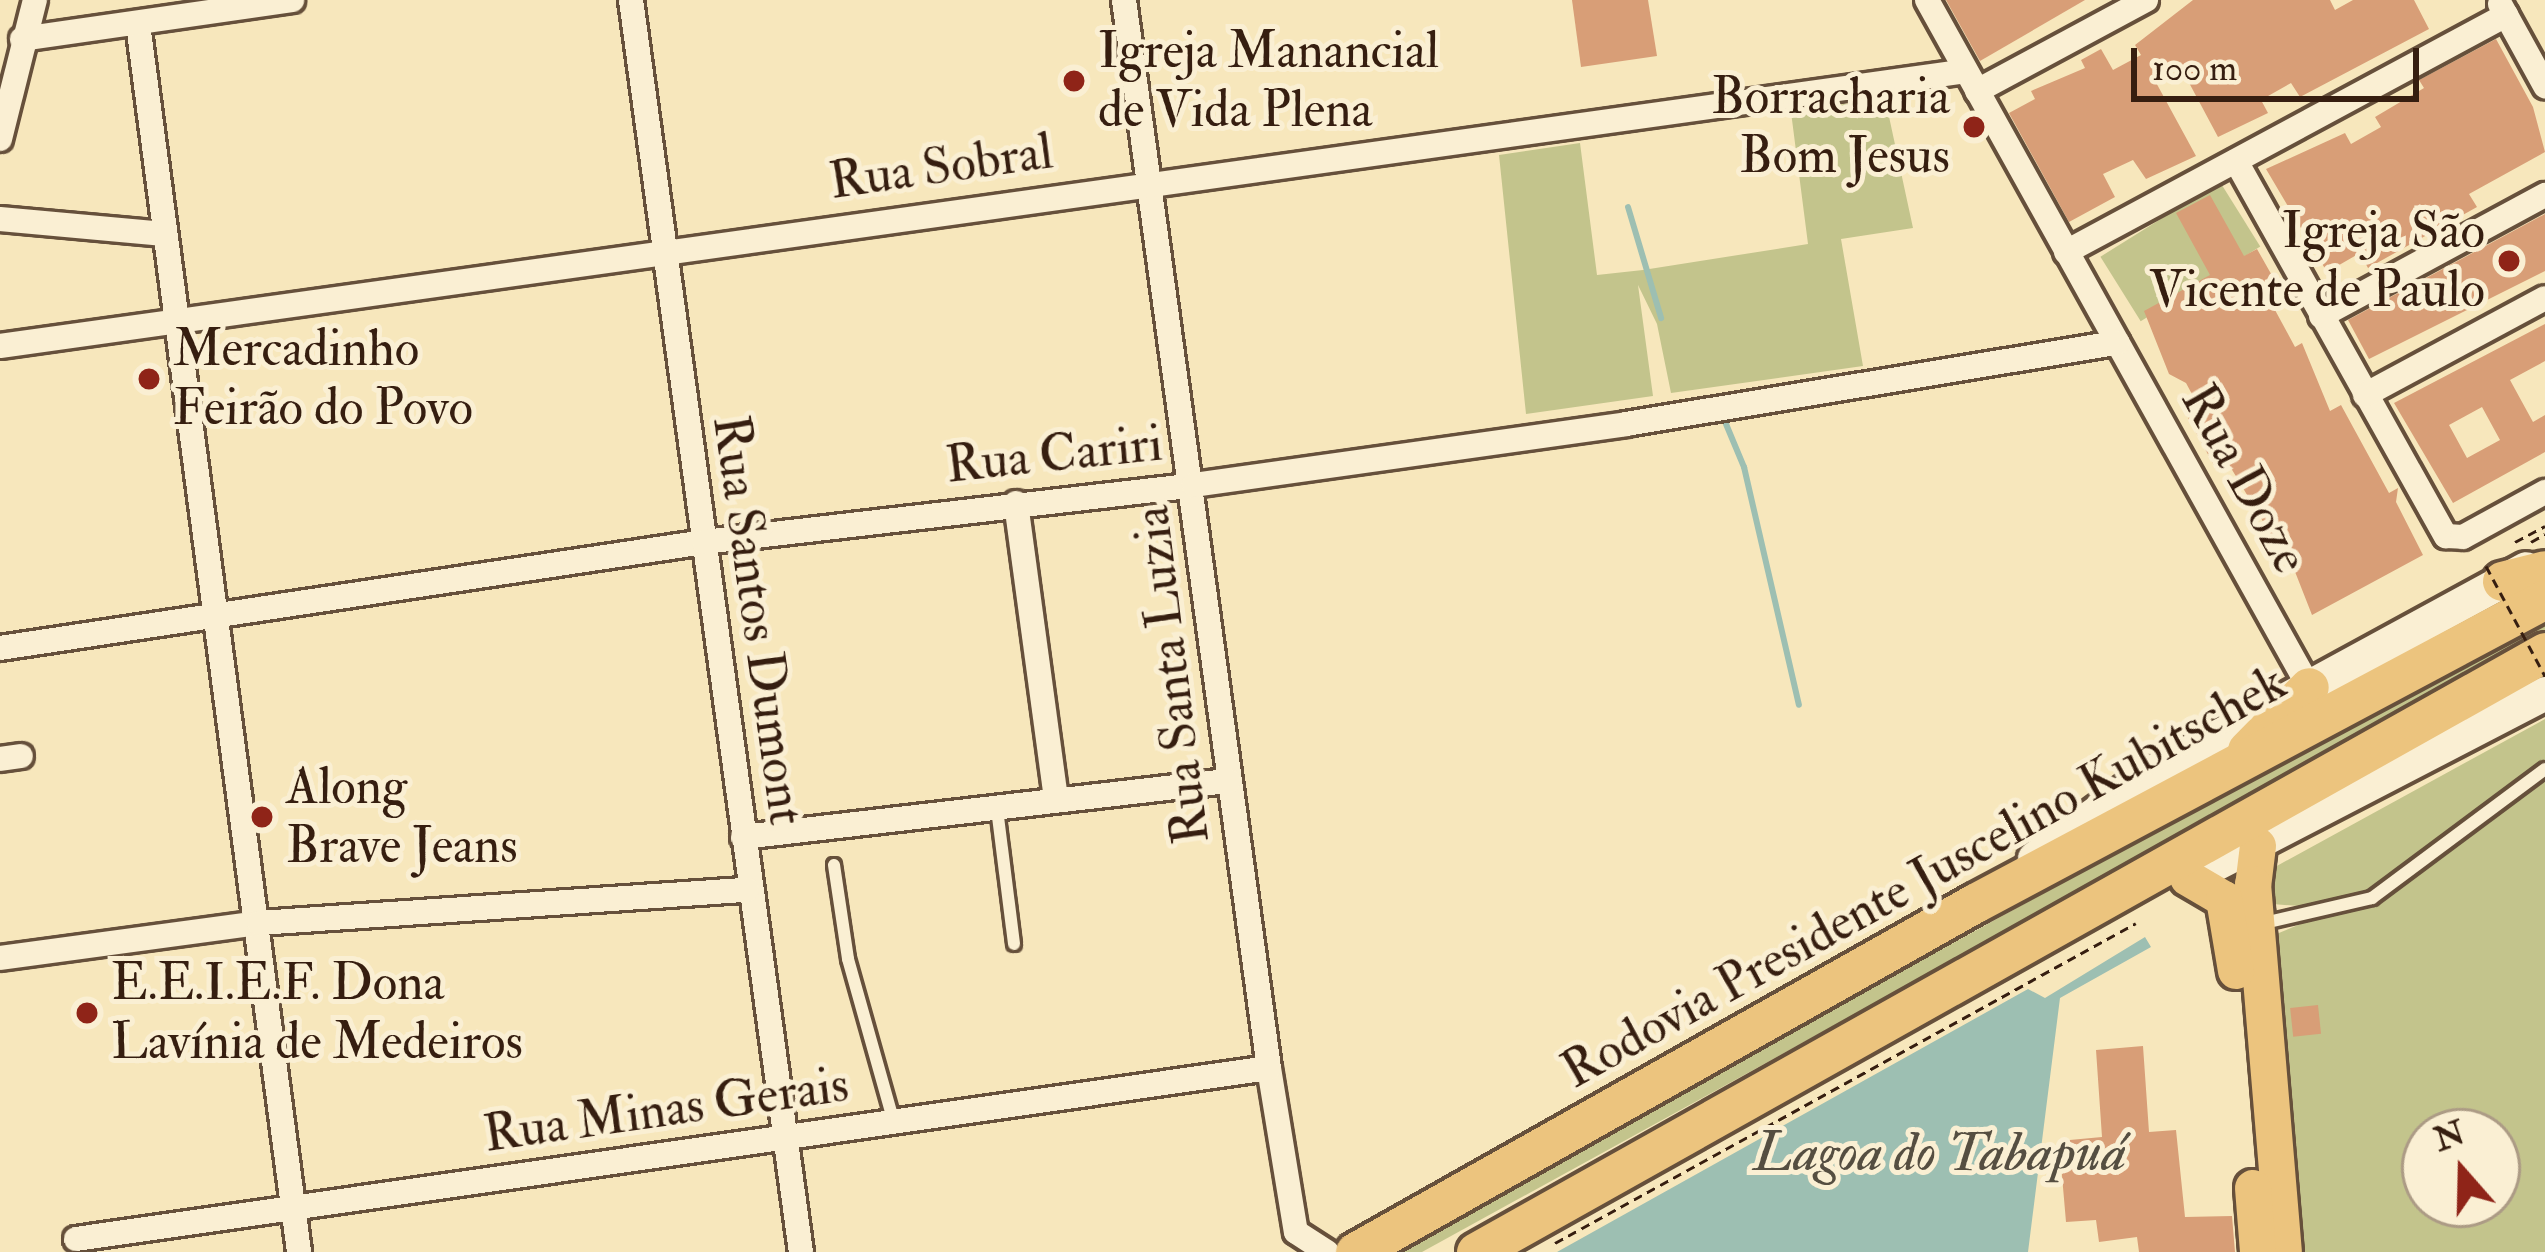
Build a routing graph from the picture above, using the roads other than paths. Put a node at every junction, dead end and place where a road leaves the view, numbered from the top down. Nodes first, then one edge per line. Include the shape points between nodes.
1 (35, 0) edge
2 (292, 0) edge
3 (631, 0) edge
4 (1124, 0) edge
5 (1927, 0) edge
6 (2146, 0) edge
7 (281, 1) edge
8 (2502, 7) edge
9 (138, 24) junction
10 (22, 39) junction
11 (2543, 77) edge
12 (1972, 81) junction
13 (0, 139) edge
14 (2236, 161) junction
15 (1153, 181) junction
16 (2545, 195) edge
17 (0, 219) edge
18 (164, 234) junction
19 (2066, 252) junction
20 (663, 253) junction
21 (2545, 298) edge
22 (2321, 316) junction
23 (182, 322) junction
24 (2116, 343) junction
25 (0, 346) edge
26 (2365, 395) junction
27 (1194, 485) junction
28 (2545, 492) edge
29 (1016, 503) junction
30 (704, 542) junction
31 (2545, 557) edge
32 (2545, 570) edge
33 (2494, 574) junction
34 (2545, 599) edge
35 (219, 617) junction
36 (0, 649) edge
37 (2545, 652) edge
38 (2309, 686) junction
39 (2545, 693) edge
40 (2545, 769) edge
41 (2218, 779) junction
42 (1228, 781) junction
43 (1056, 800) junction
44 (996, 808) junction
45 (742, 837) junction
46 (2258, 846) junction
47 (834, 865) dead end
48 (2188, 878) junction
49 (747, 890) junction
50 (1975, 903) junction
51 (259, 923) junction
52 (2244, 927) junction
53 (1014, 944) dead end
54 (0, 958) edge
55 (2006, 978) junction
56 (1269, 1068) junction
57 (894, 1124) junction
58 (785, 1138) junction
59 (293, 1208) junction
60 (76, 1239) dead end
61 (2270, 1241) edge
62 (299, 1252) edge
63 (801, 1252) edge
64 (1327, 1252) edge
65 (1355, 1252) edge
66 (1475, 1252) edge

1 - 10 street
2 - 7 street
3 - 20 street, Rua Santos Dumont
4 - 15 street, Rua Santa Luzia
5 - 12 street, Rua Doze
6 - 12 street
7 - 9 street
8 - 11 street
8 - 14 street
9 - 10 street
9 - 18 street
10 - 13 street
12 - 15 street, Rua Sobral
12 - 19 street, Rua Doze
14 - 19 street
14 - 22 street
15 - 20 street, Rua Sobral
15 - 27 street, Rua Santa Luzia
16 - 22 street
17 - 18 street
18 - 23 street
19 - 24 street, Rua Doze
20 - 23 street, Rua Sobral
20 - 30 street, Rua Santos Dumont
21 - 26 street
22 - 26 street
23 - 25 street, Rua Sobral
23 - 35 street
24 - 27 street, Rua Cariri
24 - 38 street, Rua Doze
26 - 28 street via 2446,536 2462,537
27 - 29 street, Rua Cariri
27 - 42 street, Rua Santa Luzia
29 - 30 street, Rua Cariri
29 - 43 street
30 - 35 street, Rua Cariri
30 - 45 street, Rua Santos Dumont
31 - 33 main road
32 - 33 highway
33 - 38 main road
34 - 41 highway, Rodovia Presidente Juscelino Kubitschek
35 - 36 street, Rua Cariri
35 - 51 street
37 - 55 highway, Rodovia Presidente Juscelino Kubitschek via 2193,846
38 - 41 highway
38 - 50 main road via 2148,774
39 - 46 main road
40 - 52 lane via 2372,898
41 - 50 highway, Rodovia Presidente Juscelino Kubitschek
42 - 43 street
42 - 56 street, Rua Santa Luzia
43 - 44 street
44 - 45 street
44 - 53 lane
45 - 49 street, Rua Santos Dumont
46 - 48 main road
46 - 52 main road
47 - 57 lane via 848,958
48 - 52 main road via 2224,899
48 - 55 highway
49 - 51 street
49 - 58 street, Rua Santos Dumont
50 - 65 highway, Rodovia Presidente Juscelino Kubitschek
51 - 54 street
51 - 59 street
52 - 61 main road
55 - 66 highway, Rodovia Presidente Juscelino Kubitschek
56 - 57 street, Rua Minas Gerais
56 - 64 street, Rua Santa Luzia via 1296,1232
57 - 58 street, Rua Minas Gerais
58 - 59 street, Rua Minas Gerais
58 - 63 street, Rua Santos Dumont
59 - 60 street, Rua Minas Gerais
59 - 62 street

